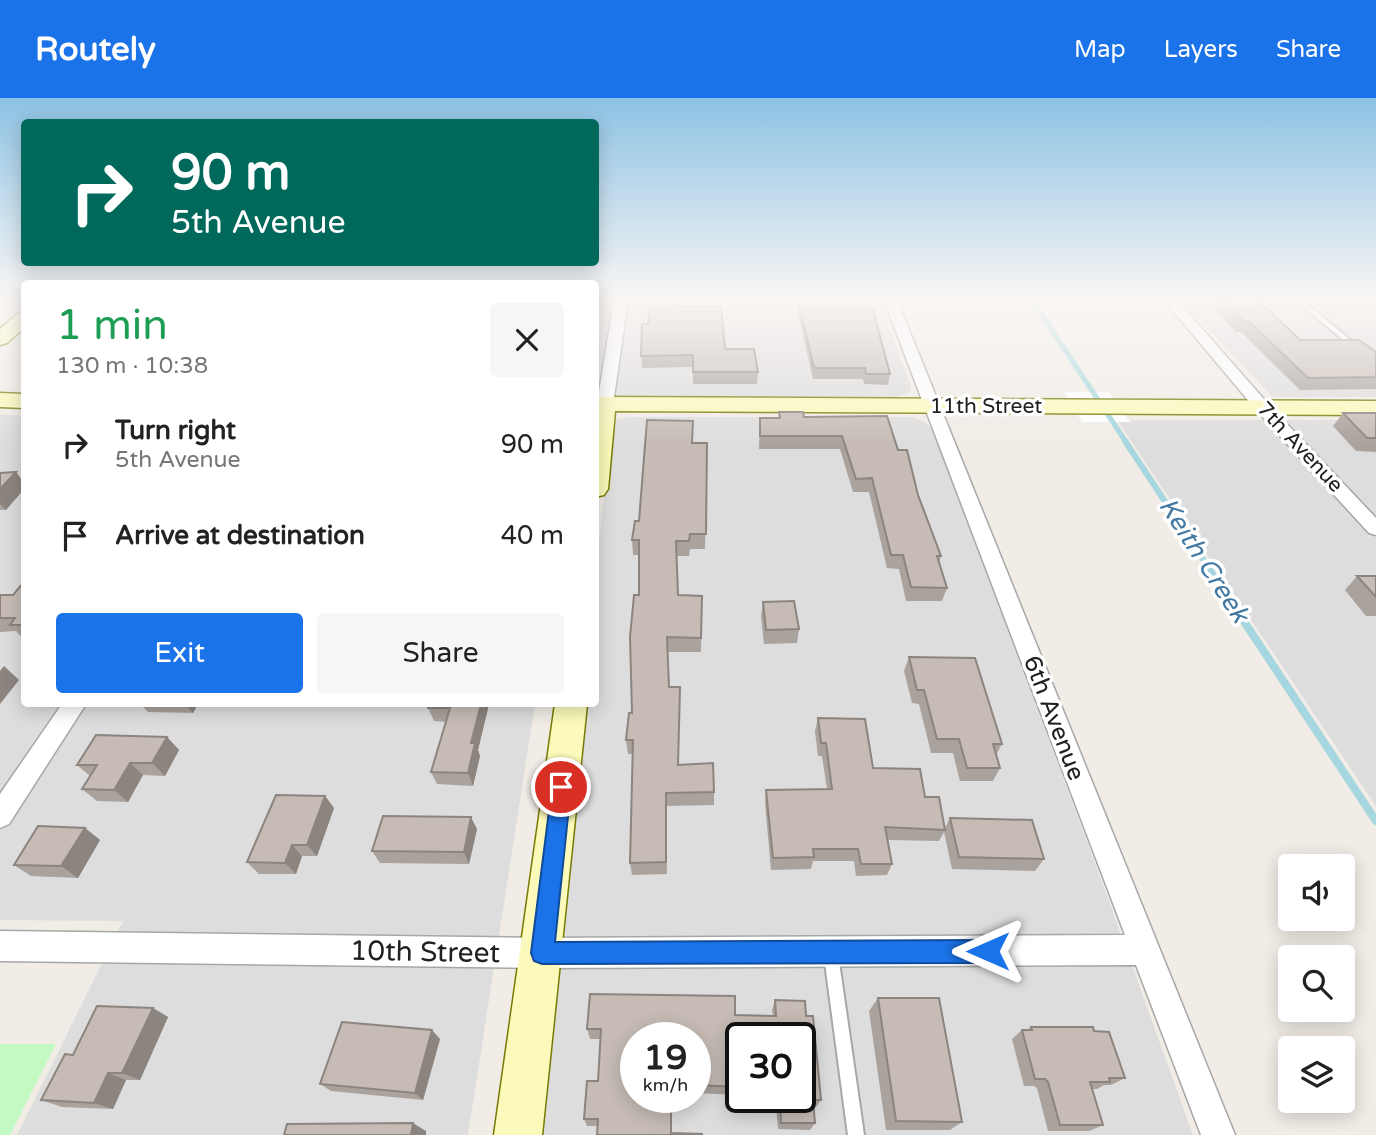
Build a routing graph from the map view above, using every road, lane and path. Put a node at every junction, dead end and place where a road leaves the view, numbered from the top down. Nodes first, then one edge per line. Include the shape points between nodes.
1 (611, 348) edge
2 (910, 348) edge
3 (1212, 348) edge
4 (1356, 348) edge
5 (1376, 365) edge
6 (0, 400) edge
7 (21, 401) edge
8 (600, 404) edge
9 (933, 406) junction
10 (1263, 408) junction
11 (1376, 408) edge
12 (1376, 529) edge
13 (72, 707) edge
14 (571, 707) edge
15 (0, 816) edge
16 (0, 946) edge
17 (1145, 950) junction
18 (542, 953) junction
19 (831, 953) junction
20 (519, 1135) edge
21 (856, 1135) edge
22 (1218, 1135) edge

1 - 8 street
2 - 9 street, 6th Avenue
3 - 10 street, 7th Avenue
4 - 5 lane
6 - 7 main road
8 - 9 main road, 11th Street
9 - 10 main road, 11th Street
9 - 17 street, 6th Avenue
10 - 11 main road, 11th Street
10 - 12 street, 7th Avenue
13 - 15 street
14 - 18 main road
16 - 18 street, 10th Street
17 - 19 street, 10th Street
17 - 22 street, 6th Avenue
18 - 19 street, 10th Street
18 - 20 main road
19 - 21 lane

